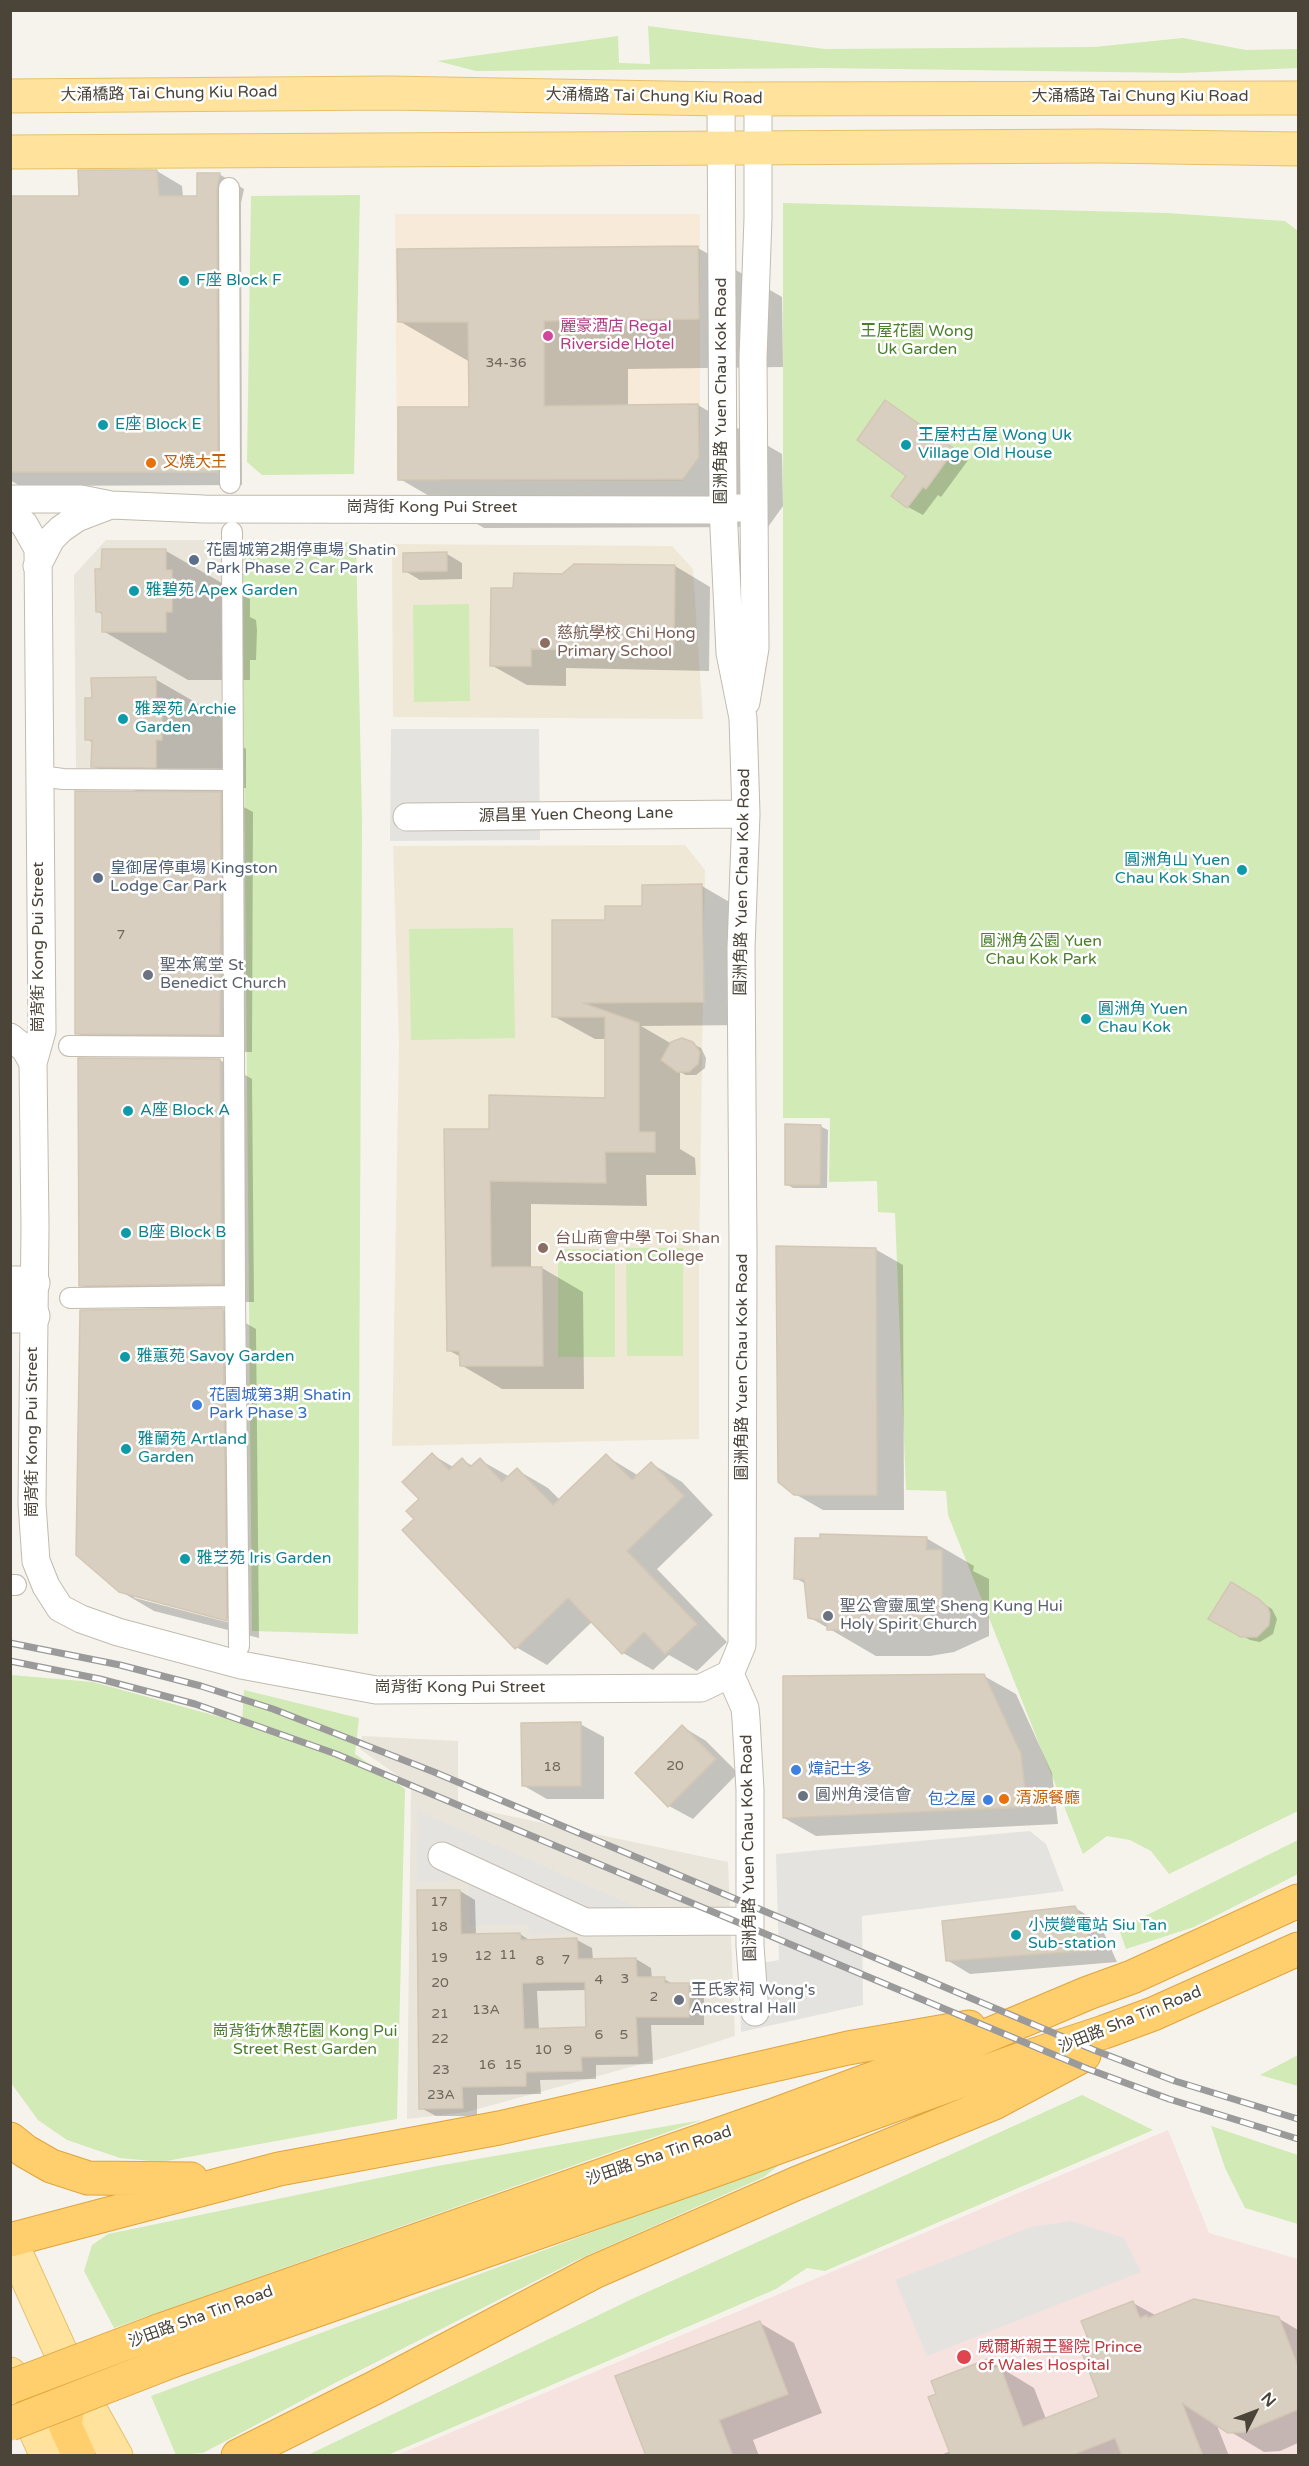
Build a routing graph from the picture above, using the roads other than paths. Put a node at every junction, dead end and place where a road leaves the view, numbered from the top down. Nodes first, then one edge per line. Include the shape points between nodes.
1 (10, 96) edge
2 (1299, 98) edge
3 (721, 99) junction
4 (758, 99) junction
5 (721, 148) junction
6 (1299, 148) edge
7 (758, 149) junction
8 (10, 152) edge
9 (229, 188) dead end
10 (230, 483) dead end
11 (10, 499) edge
12 (111, 505) junction
13 (753, 507) junction
14 (723, 508) junction
15 (10, 513) edge
16 (232, 532) dead end
17 (37, 566) junction
18 (743, 718) junction
19 (40, 776) junction
20 (231, 780) junction
21 (746, 814) junction
22 (407, 817) dead end
23 (10, 1036) edge
24 (69, 1046) dead end
25 (233, 1047) junction
26 (33, 1063) junction
27 (22, 1283) edge
28 (234, 1296) junction
29 (70, 1298) dead end
30 (22, 1316) edge
31 (239, 1646) dead end
32 (730, 1674) junction
33 (442, 1856) dead end
34 (1299, 1901) edge
35 (749, 1921) junction
36 (1299, 1949) edge
37 (755, 2012) dead end
38 (1042, 2013) junction
39 (1153, 2014) junction
40 (10, 2139) edge
41 (232, 2180) junction
42 (10, 2240) edge
43 (11, 2375) edge
44 (72, 2379) junction
45 (10, 2424) edge
46 (47, 2456) edge
47 (79, 2456) edge
48 (116, 2456) edge
49 (238, 2456) edge

1 - 3 main road, 大涌橋路 Tai Chung Kiu Road via 388,93
2 - 4 main road, 大涌橋路 Tai Chung Kiu Road
3 - 4 main road, 大涌橋路 Tai Chung Kiu Road
3 - 5 street, 圓洲角路 Yuen Chau Kok Road
4 - 7 street, 圓洲角路 Yuen Chau Kok Road
5 - 7 main road
5 - 8 main road
5 - 14 street, 圓洲角路 Yuen Chau Kok Road
6 - 7 main road
7 - 13 street, 圓洲角路 Yuen Chau Kok Road
9 - 10 street
11 - 12 street, 崗背街 Kong Pui Street via 81,499
12 - 14 street, 崗背街 Kong Pui Street via 204,509
12 - 17 street, 崗背街 Kong Pui Street via 61,529
13 - 14 street, 崗背街 Kong Pui Street
13 - 18 street, 圓洲角路 Yuen Chau Kok Road via 755,648
14 - 18 street, 圓洲角路 Yuen Chau Kok Road via 730,653
15 - 17 street, 崗背街 Kong Pui Street via 32,537 38,549
16 - 20 street
17 - 19 street, 崗背街 Kong Pui Street
18 - 21 street, 圓洲角路 Yuen Chau Kok Road
19 - 20 street
19 - 26 street, 崗背街 Kong Pui Street via 42,1031
20 - 25 street
21 - 22 street, 源昌里 Yuen Cheong Lane
21 - 32 street, 圓洲角路 Yuen Chau Kok Road via 741,948 742,1645
23 - 26 street
24 - 25 street
25 - 28 street
26 - 27 street, 崗背街 Kong Pui Street
27 - 30 street, 崗背街 Kong Pui Street
28 - 29 street
28 - 31 street
30 - 32 street, 崗背街 Kong Pui Street via 36,1561 45,1586 60,1608 81,1619 241,1665 376,1690 700,1688
32 - 35 street, 圓洲角路 Yuen Chau Kok Road via 746,1719
33 - 35 street via 585,1922
34 - 38 highway, 沙田路 Sha Tin Road
35 - 37 street, 圓洲角路 Yuen Chau Kok Road
36 - 39 highway, 沙田路 Sha Tin Road
38 - 41 highway via 848,2048 499,2128
38 - 43 highway, 沙田路 Sha Tin Road, bridge via 764,2119 158,2331
39 - 45 highway, 沙田路 Sha Tin Road, bridge via 172,2361
39 - 49 highway via 1020,2091 594,2272
40 - 41 highway via 51,2166 88,2178
41 - 42 highway
42 - 44 main road
43 - 46 main road
44 - 47 highway via 65,2425
44 - 48 main road

